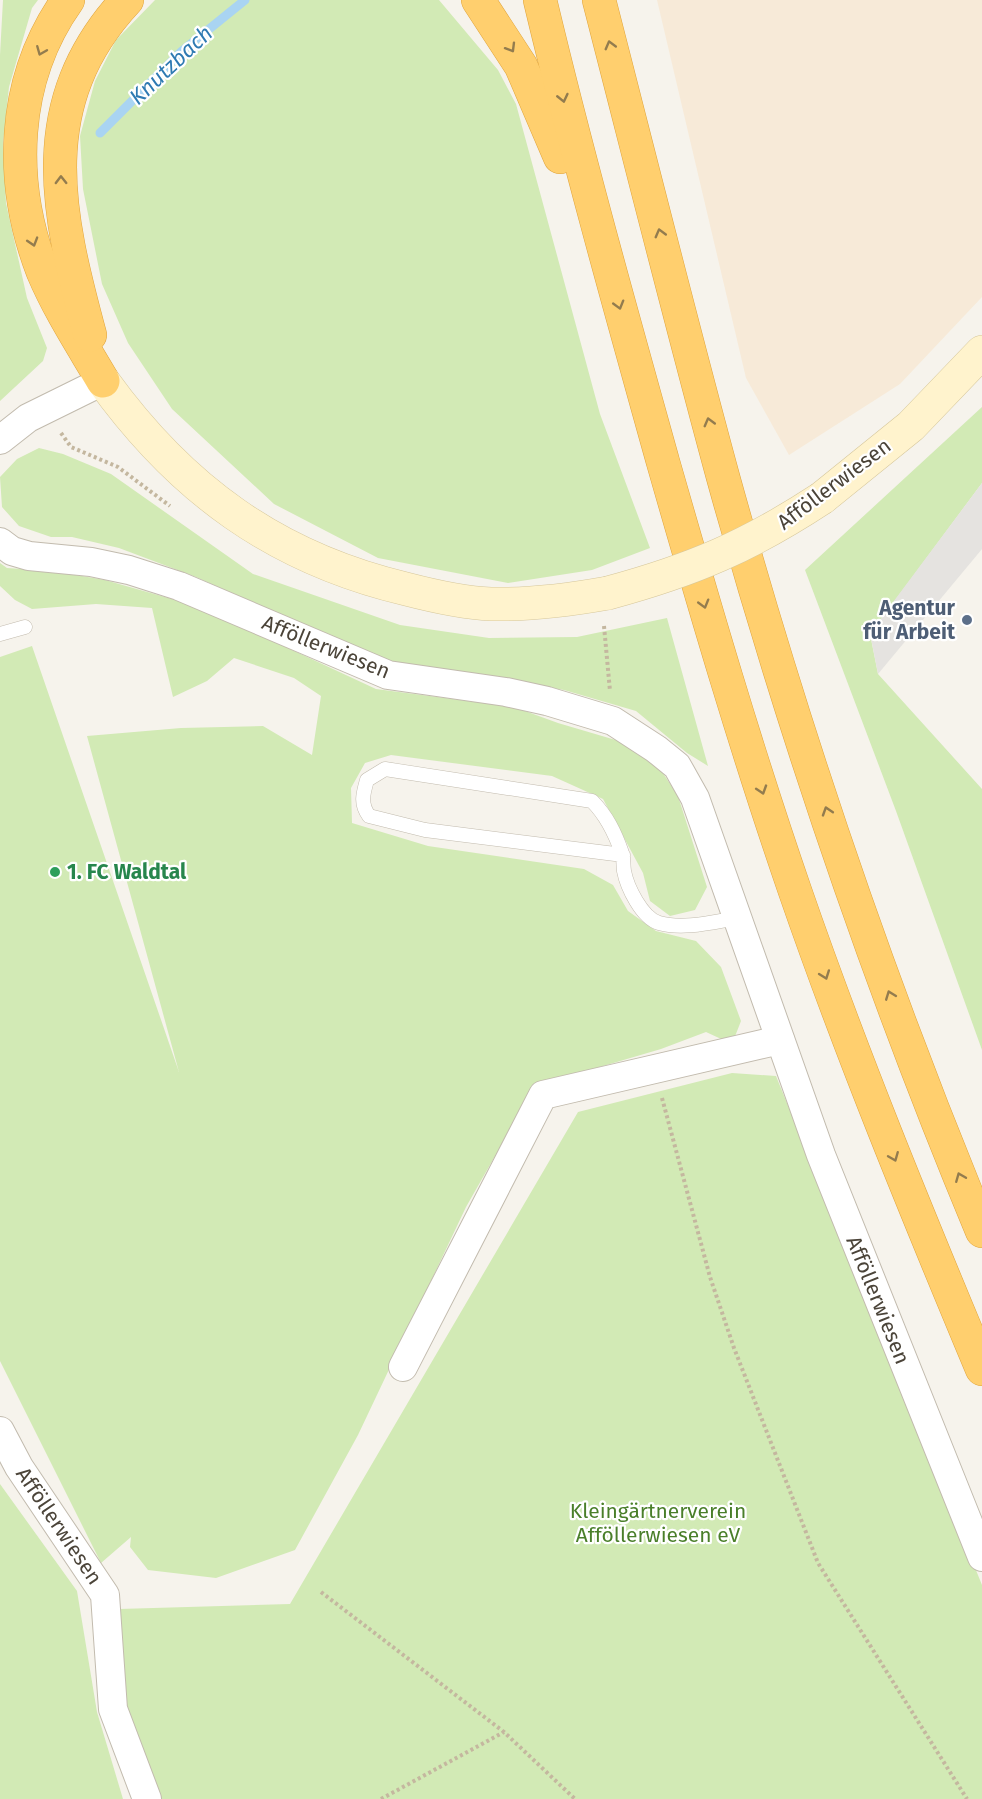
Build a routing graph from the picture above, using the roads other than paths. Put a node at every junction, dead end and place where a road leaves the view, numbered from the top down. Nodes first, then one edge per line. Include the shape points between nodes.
1 (68, 0) edge
2 (127, 0) edge
3 (478, 0) edge
4 (540, 0) edge
5 (598, 0) edge
6 (603, 249) junction
7 (982, 352) edge
8 (103, 381) junction
9 (0, 440) edge
10 (0, 542) edge
11 (25, 627) dead end
12 (0, 634) edge
13 (623, 855) junction
14 (737, 918) junction
15 (780, 1040) junction
16 (982, 1231) edge
17 (403, 1367) dead end
18 (982, 1369) edge
19 (0, 1431) edge
20 (982, 1557) edge
21 (147, 1799) edge

1 -> 8 highway via 35,65 20,122 19,172 33,242 44,273
8 -> 2 highway via 70,259 61,181 62,152 65,113 74,81 87,51
3 -> 6 highway via 521,66
4 -> 6 highway
16 -> 5 highway via 869,939 792,706 724,479
6 -> 18 highway via 720,657 794,890 876,1113
7 - 8 main road, Afföllerwiesen, bridge via 910,426 822,498 771,531 717,558 606,604 489,604 433,596 365,579 301,555 248,524 198,487 147,436
8 - 9 street via 28,418
10 - 14 street, Afföllerwiesen via 29,556 91,562 179,586 388,675 516,694 613,721 676,766 695,798
11 - 12 lane
13 - 13 lane via 609,823 592,801 385,769 367,780 363,792 362,802 369,816 425,830
13 - 14 lane via 630,886 646,914 658,923 696,925
14 - 15 street, Afföllerwiesen
15 - 17 street via 543,1095
15 - 20 street, Afföllerwiesen via 820,1155
19 - 21 street, Afföllerwiesen via 19,1467 105,1595 113,1709

